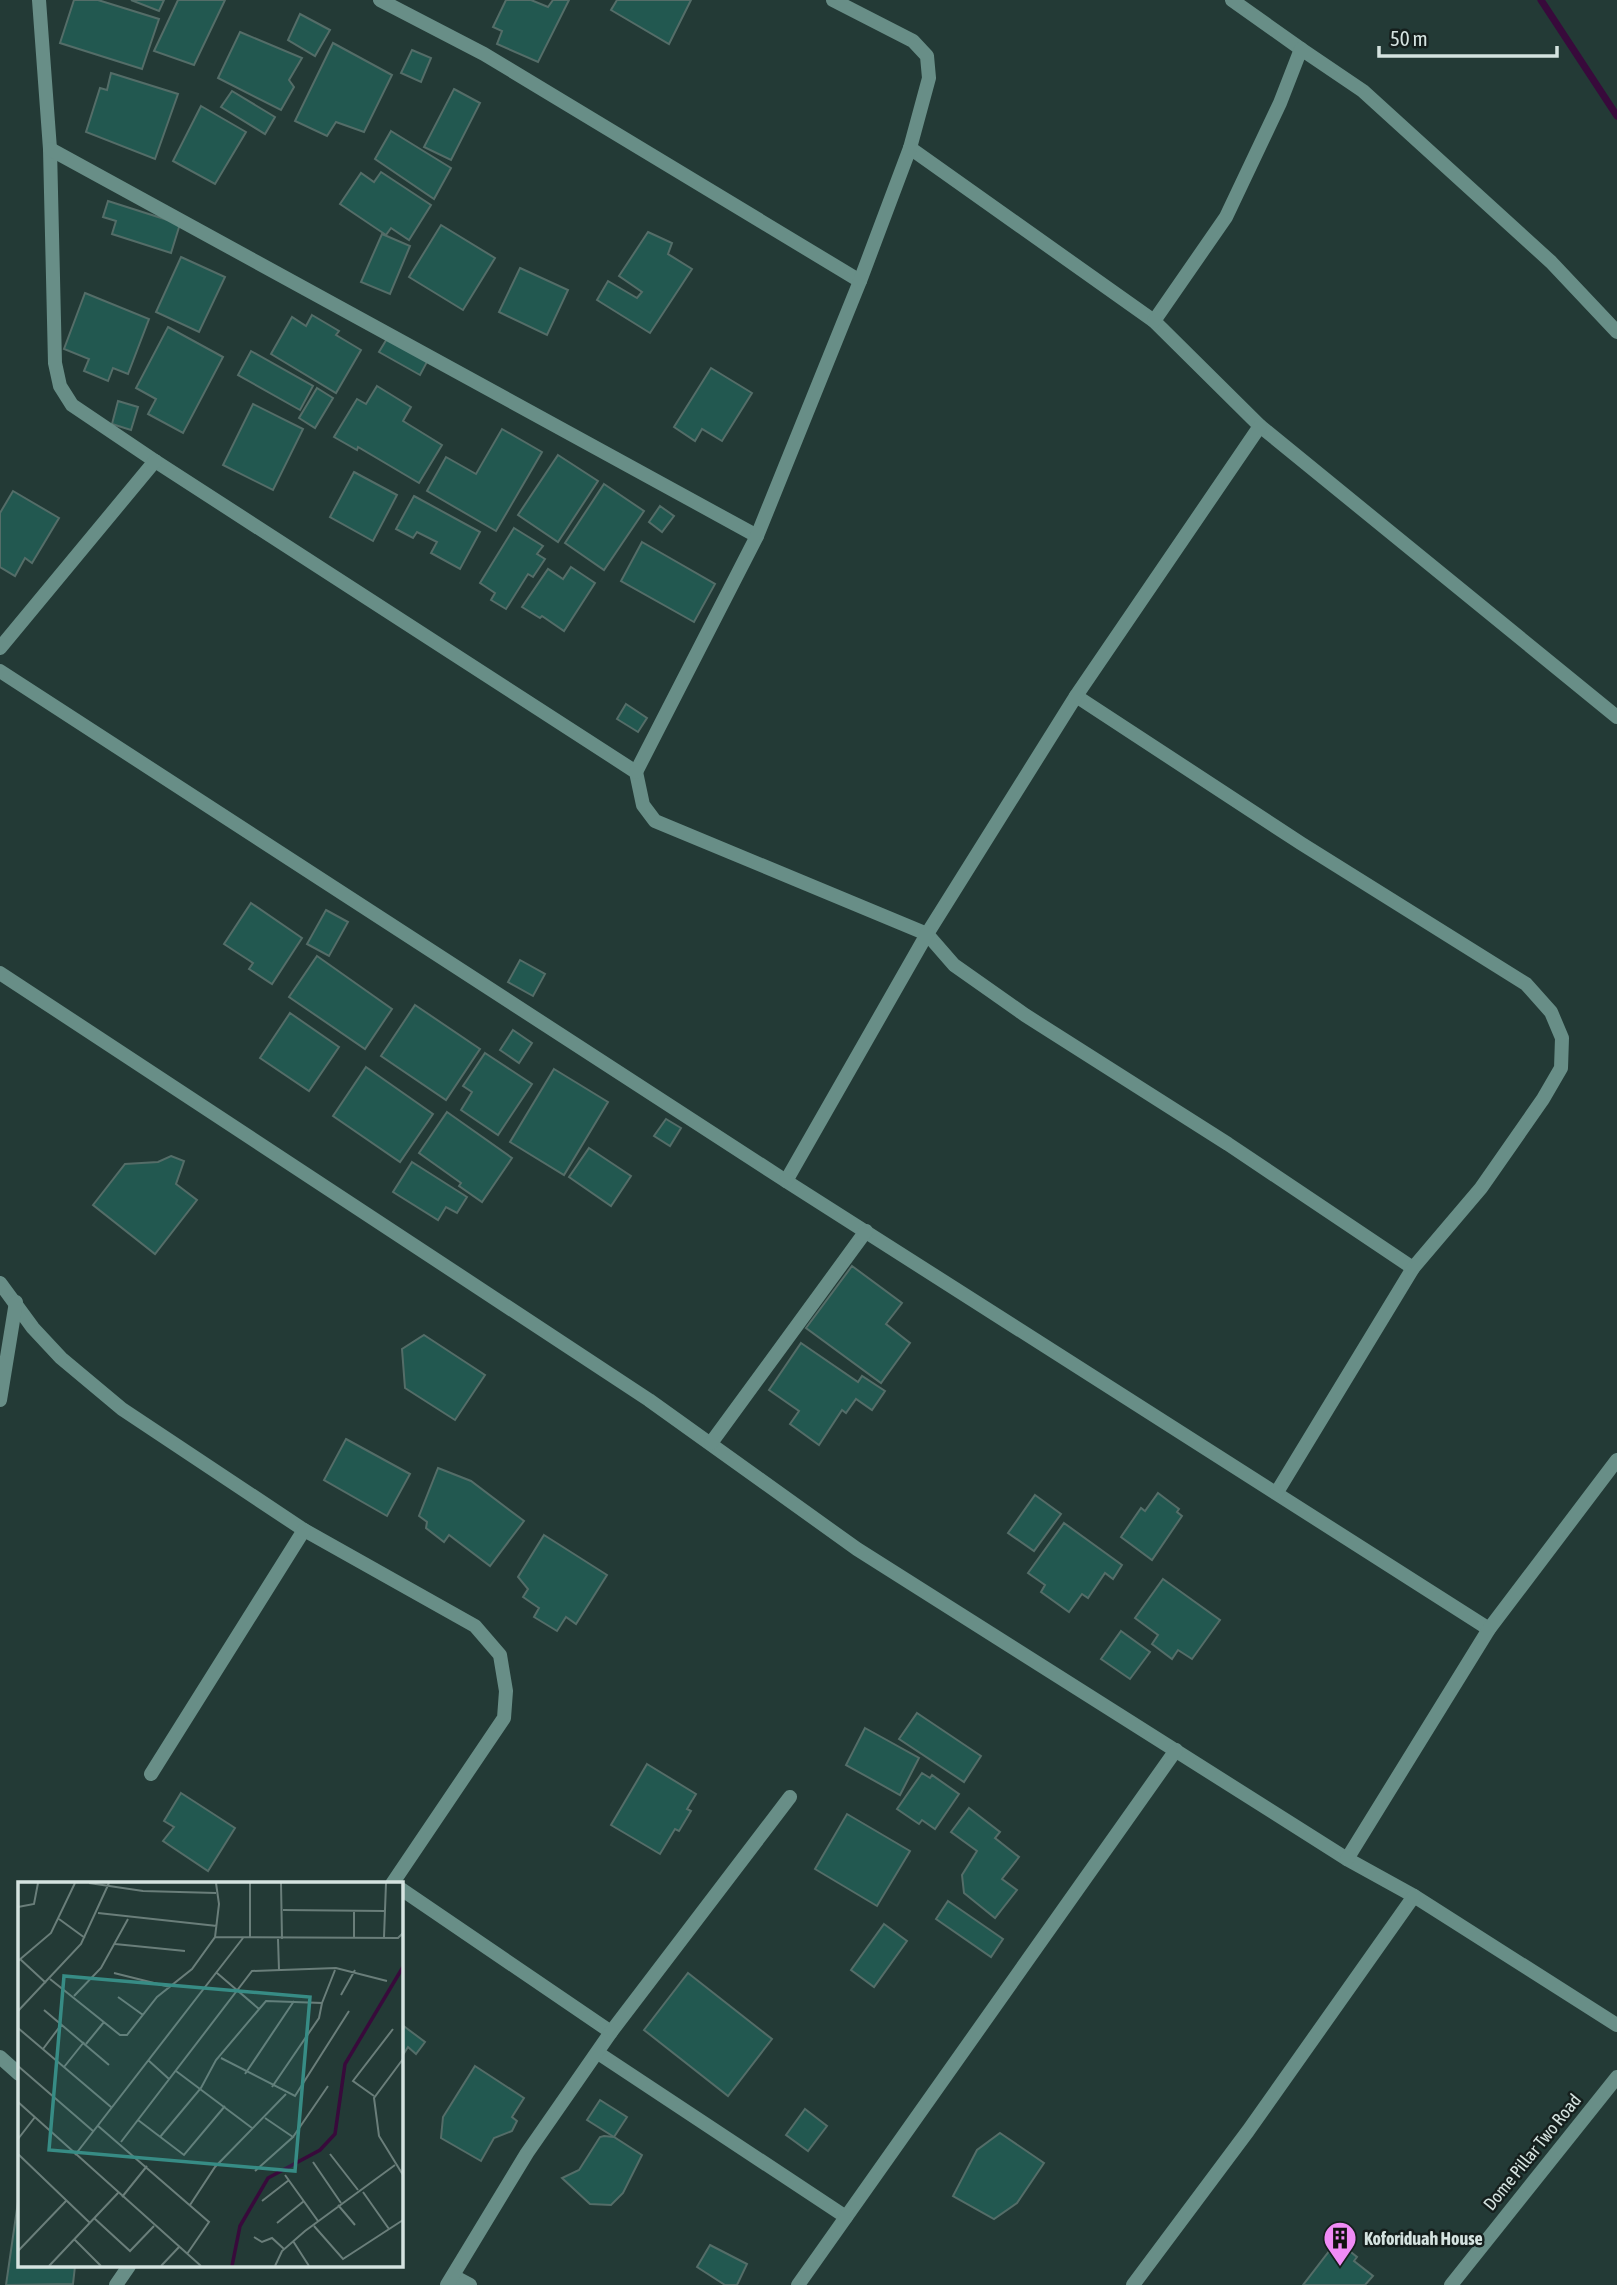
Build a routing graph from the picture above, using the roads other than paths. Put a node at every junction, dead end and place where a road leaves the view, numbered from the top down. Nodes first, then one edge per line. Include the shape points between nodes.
1 (39, 0) edge
2 (380, 0) edge
3 (833, 0) edge
4 (1232, 0) edge
5 (1301, 49) junction
6 (910, 148) junction
7 (50, 149) junction
8 (860, 281) junction
9 (1154, 321) junction
10 (1617, 332) edge
11 (1260, 426) junction
12 (155, 461) junction
13 (757, 536) junction
14 (0, 648) edge
15 (0, 671) edge
16 (1076, 696) junction
17 (1617, 717) edge
18 (636, 772) junction
19 (927, 934) junction
20 (0, 973) edge
21 (786, 1181) junction
22 (866, 1231) junction
23 (1413, 1268) junction
24 (0, 1283) edge
25 (16, 1302) junction
26 (0, 1400) edge
27 (711, 1443) junction
28 (1617, 1460) edge
29 (1276, 1492) junction
30 (304, 1530) junction
31 (1489, 1629) junction
32 (1176, 1750) junction
33 (151, 1774) dead end
34 (790, 1797) dead end
35 (1348, 1859) junction
36 (393, 1882) edge
37 (402, 1890) edge
38 (1414, 1896) junction
39 (1617, 2025) edge
40 (611, 2032) junction
41 (598, 2053) junction
42 (0, 2057) edge
43 (18, 2073) edge
44 (1617, 2077) edge
45 (846, 2217) junction
46 (128, 2268) edge
47 (450, 2280) edge
48 (117, 2285) edge
49 (470, 2285) edge
50 (797, 2285) edge
51 (1133, 2285) edge
52 (1451, 2285) edge

1 - 7 street
2 - 8 street via 484,54
3 - 6 street via 913,41 927,56 929,78
4 - 5 street
5 - 9 street via 1226,217
5 - 10 street via 1363,91 1551,262
6 - 8 street
6 - 9 street
7 - 12 street via 55,363 60,386 72,405
7 - 13 street
8 - 13 street
9 - 11 street
11 - 16 street
11 - 17 street
12 - 14 street
12 - 18 street
13 - 18 street
15 - 21 street
16 - 19 street
16 - 23 street via 1526,984 1551,1012 1562,1038 1561,1068 1481,1188
18 - 19 street via 643,805 655,821
19 - 21 street
19 - 23 street via 954,965 1025,1015
20 - 27 street
21 - 22 street
22 - 27 street
22 - 29 street
23 - 29 street
24 - 25 street
25 - 26 street
25 - 30 street via 61,1358 122,1409
27 - 32 street via 857,1549
28 - 31 street
29 - 31 street
30 - 33 street
30 - 36 street via 475,1626 500,1655 506,1691 503,1718
31 - 35 street
32 - 35 street
32 - 45 street
34 - 40 street
35 - 38 street
37 - 40 street
38 - 39 street
38 - 51 street
40 - 41 street
41 - 45 street
41 - 47 street via 527,2153
42 - 43 street
44 - 52 street, Dome Pillar Two Road
45 - 50 street
46 - 48 street
47 - 49 street

